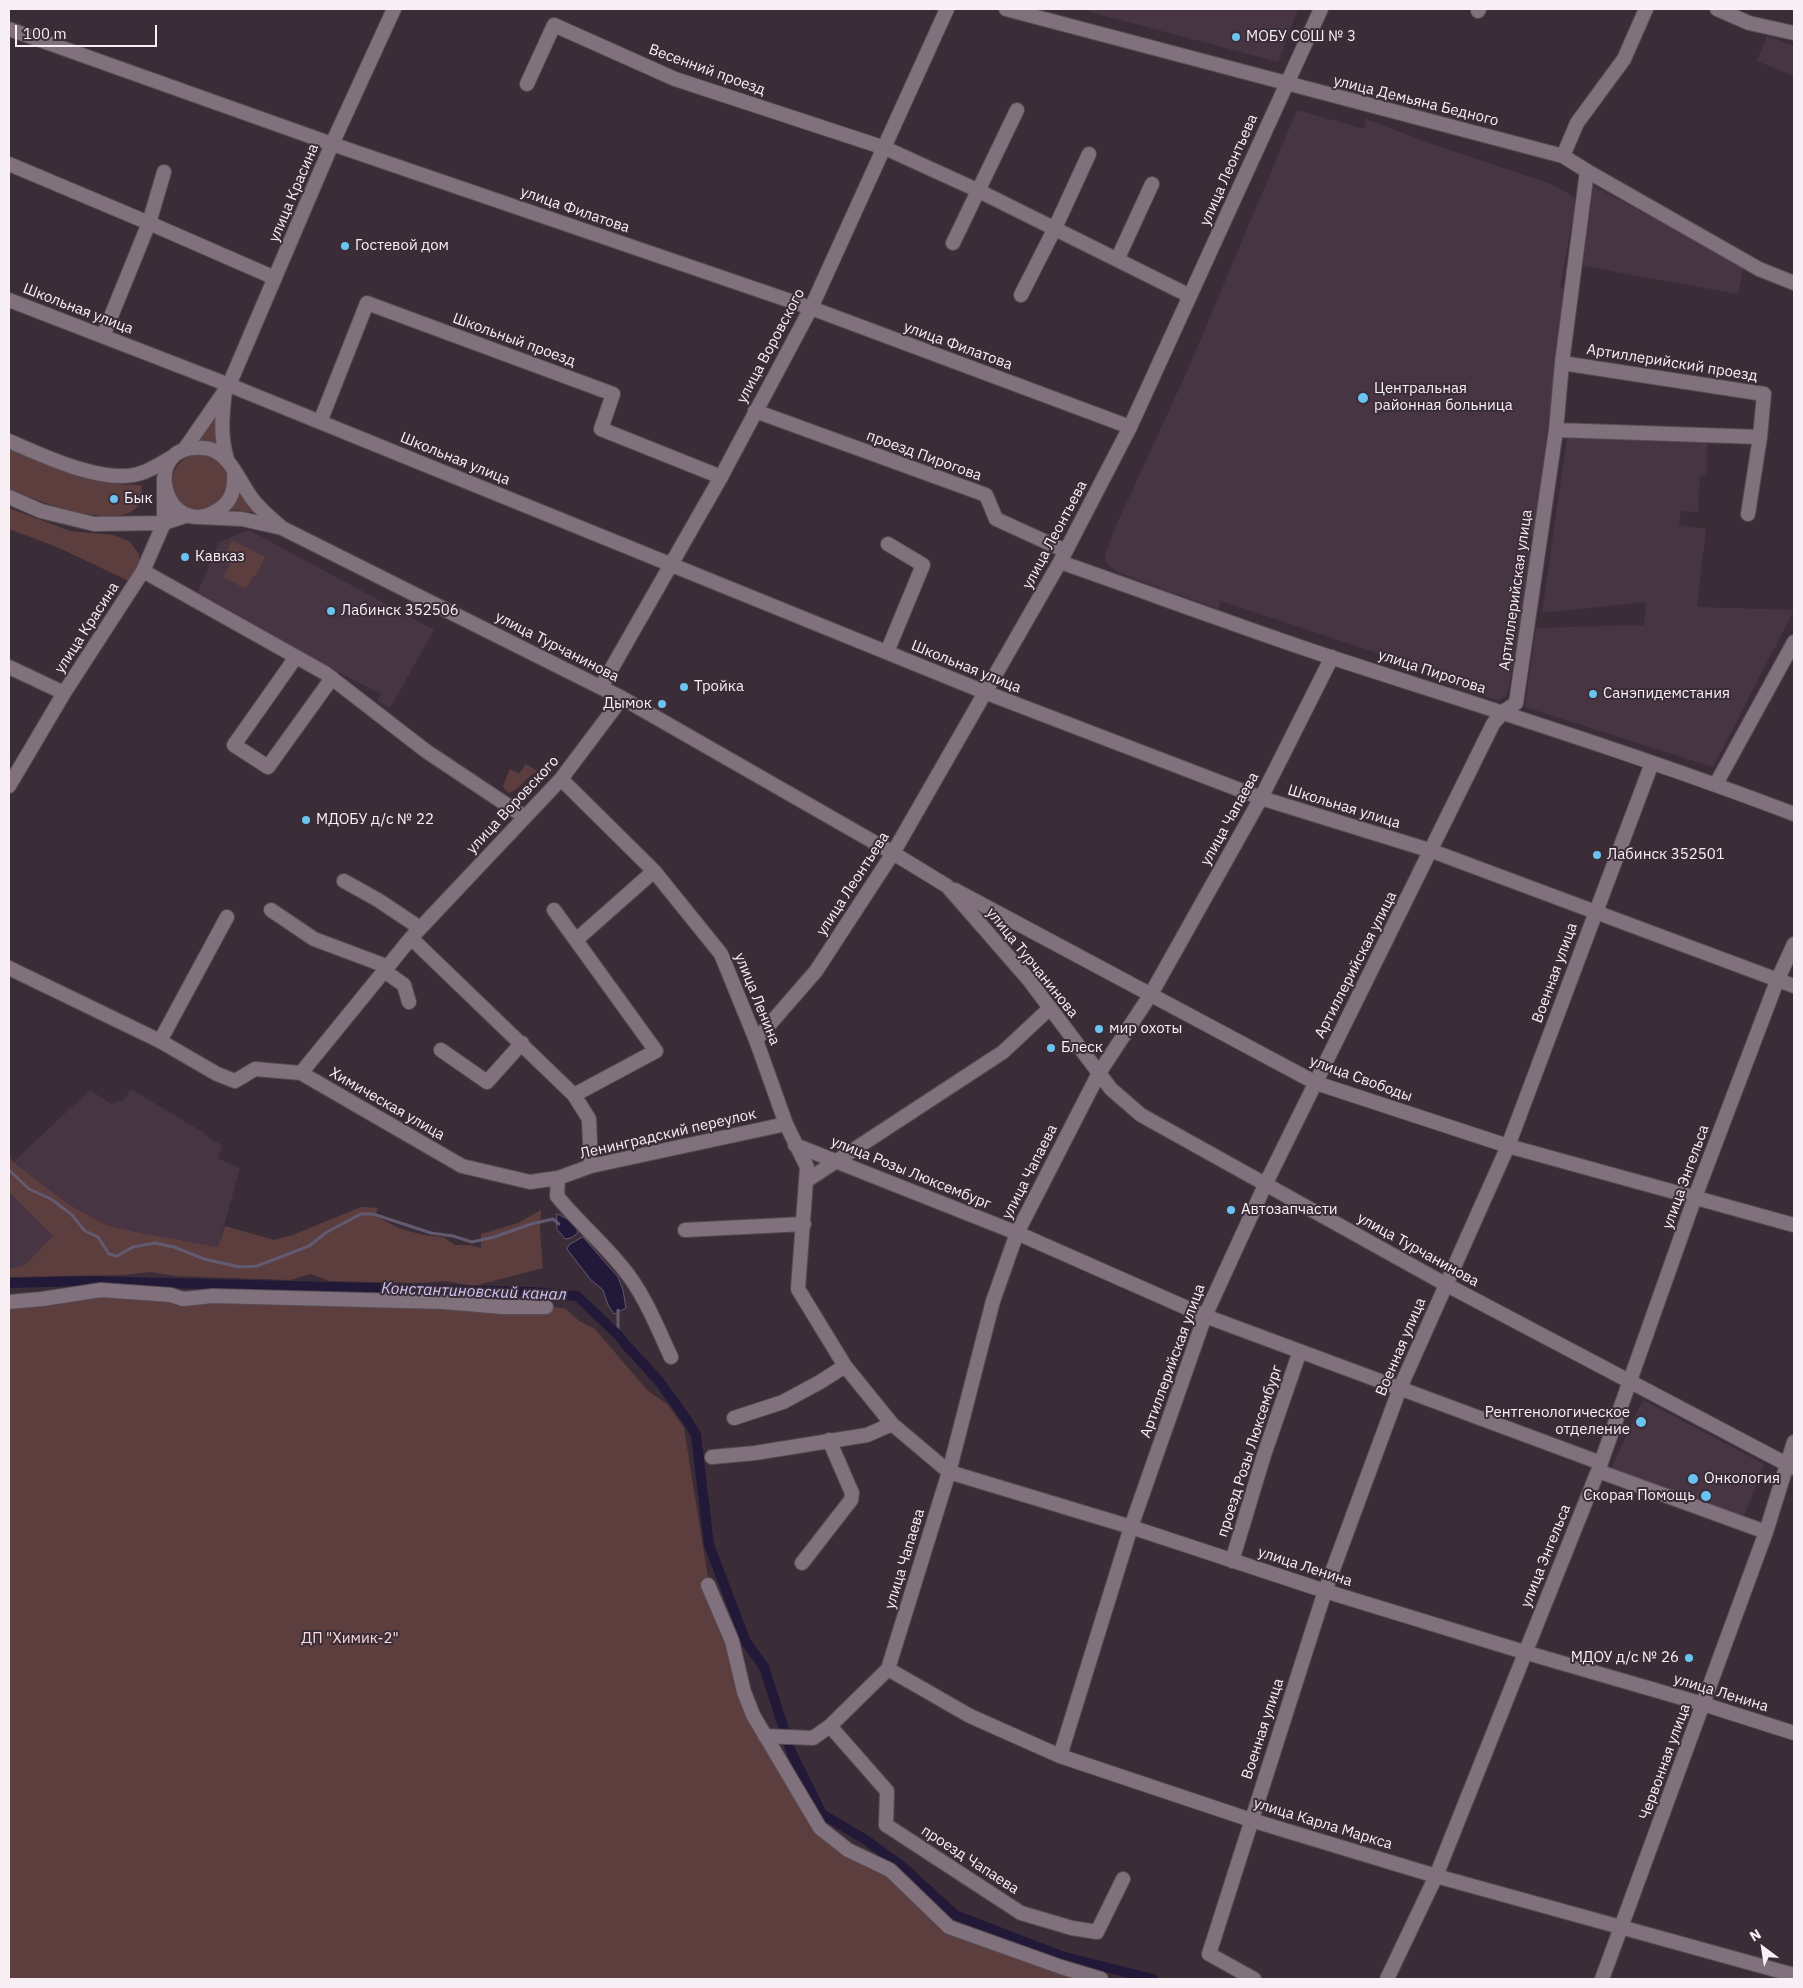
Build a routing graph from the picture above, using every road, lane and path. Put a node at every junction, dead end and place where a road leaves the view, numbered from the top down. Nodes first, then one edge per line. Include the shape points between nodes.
1 (394, 9) edge
2 (947, 9) edge
3 (1006, 9) edge
4 (1321, 9) edge
5 (1646, 9) edge
6 (1717, 9) edge
7 (9, 29) edge
8 (1794, 33) edge
9 (527, 84) dead end
10 (1286, 84) junction
11 (1017, 110) dead end
12 (332, 144) junction
13 (885, 148) junction
14 (1089, 154) dead end
15 (1563, 156) junction
16 (9, 164) edge
17 (164, 172) dead end
18 (1587, 172) junction
19 (1152, 184) dead end
20 (977, 190) junction
21 (149, 222) junction
22 (1055, 228) junction
23 (953, 244) dead end
24 (1117, 260) junction
25 (275, 278) junction
26 (1794, 283) edge
27 (1021, 295) dead end
28 (1190, 296) junction
29 (9, 300) edge
30 (811, 308) junction
31 (103, 336) junction
32 (1562, 363) junction
33 (227, 388) junction
34 (755, 411) junction
35 (320, 422) junction
36 (1130, 427) junction
37 (1556, 430) junction
38 (1760, 437) junction
39 (9, 441) edge
40 (180, 452) junction
41 (231, 465) junction
42 (721, 477) junction
43 (164, 478) junction
44 (9, 497) edge
45 (1748, 514) dead end
46 (193, 516) junction
47 (164, 523) junction
48 (282, 528) junction
49 (888, 544) dead end
50 (1063, 557) junction
51 (671, 564) junction
52 (143, 571) junction
53 (1794, 642) edge
54 (887, 652) junction
55 (296, 657) junction
56 (1332, 657) junction
57 (9, 667) edge
58 (332, 678) junction
59 (601, 687) junction
60 (986, 693) junction
61 (64, 694) junction
62 (622, 698) junction
63 (1503, 712) junction
64 (1652, 763) junction
65 (561, 780) junction
66 (10, 783) edge
67 (1716, 784) junction
68 (1261, 798) junction
69 (1794, 814) edge
70 (525, 817) junction
71 (1432, 851) junction
72 (893, 853) junction
73 (654, 871) junction
74 (344, 881) dead end
75 (947, 886) junction
76 (271, 910) dead end
77 (554, 910) dead end
78 (1595, 911) junction
79 (228, 917) dead end
80 (420, 928) junction
81 (410, 938) junction
82 (576, 940) junction
83 (1794, 944) edge
84 (9, 968) edge
85 (385, 968) junction
86 (1778, 981) junction
87 (1794, 986) edge
88 (1151, 994) junction
89 (409, 1002) dead end
90 (1050, 1008) junction
91 (756, 1040) junction
92 (160, 1041) junction
93 (522, 1043) junction
94 (441, 1050) dead end
95 (1099, 1072) junction
96 (301, 1074) junction
97 (1316, 1083) junction
98 (574, 1094) junction
99 (786, 1124) junction
100 (795, 1145) junction
101 (1508, 1146) junction
102 (837, 1160) junction
103 (591, 1166) junction
104 (558, 1178) junction
105 (806, 1181) junction
106 (1266, 1183) junction
107 (1695, 1197) junction
108 (804, 1224) junction
109 (1794, 1225) edge
110 (685, 1230) dead end
111 (1017, 1233) junction
112 (1446, 1284) junction
113 (9, 1302) edge
114 (546, 1307) dead end
115 (1205, 1316) junction
116 (1300, 1351) junction
117 (671, 1357) dead end
118 (845, 1366) junction
119 (1631, 1382) junction
120 (1400, 1388) junction
121 (734, 1418) dead end
122 (892, 1424) junction
123 (829, 1440) junction
124 (1794, 1442) edge
125 (712, 1457) dead end
126 (1790, 1466) edge
127 (1599, 1467) junction
128 (949, 1472) junction
129 (1131, 1527) junction
130 (1766, 1532) junction
131 (1232, 1560) junction
132 (802, 1563) dead end
133 (708, 1584) dead end
134 (1325, 1591) junction
135 (1524, 1652) junction
136 (888, 1669) junction
137 (1703, 1704) junction
138 (830, 1726) junction
139 (1794, 1733) edge
140 (765, 1736) junction
141 (1060, 1756) junction
142 (1251, 1820) junction
143 (1436, 1876) junction
144 (1123, 1879) dead end
145 (1622, 1928) junction
146 (1764, 1974) edge
147 (1794, 1975) edge
148 (1101, 1979) edge
149 (1254, 1979) edge
150 (1388, 1979) edge
151 (1602, 1979) edge

1 - 12 street, улица Красина
2 - 13 street, улица Воровского
3 - 10 street, улица Демьяна Бедного
4 - 10 street, улица Леонтьева
5 - 15 street via 1624,59 1577,123
6 - 8 street via 1748,23
7 - 12 street, улица Филатова
9 - 13 street, Весенний проезд via 554,25 675,79
10 - 15 street, улица Демьяна Бедного
10 - 28 street, улица Леонтьева
11 - 20 street
12 - 25 street, улица Красина
12 - 30 street, улица Филатова
13 - 20 street
13 - 30 street, улица Воровского
14 - 22 street
15 - 18 street, улица Демьяна Бедного
16 - 21 street
17 - 21 street
18 - 26 street, улица Демьяна Бедного via 1759,268
18 - 32 street, Артиллерийская улица
19 - 24 street
20 - 22 street
20 - 23 street
21 - 25 street
21 - 31 street
22 - 24 street
22 - 27 street
24 - 28 street
25 - 33 street, улица Красина
28 - 36 street, улица Леонтьева
29 - 31 street, Школьная улица
30 - 34 street, улица Воровского
30 - 36 street, улица Филатова
31 - 33 street, Школьная улица
32 - 37 street, Артиллерийская улица
32 - 38 street, Артиллерийский проезд via 1764,394
33 - 35 street, Школьная улица
33 - 40 street, улица Красина
33 - 41 street, улица Красина via 221,421 222,443
34 - 42 street, улица Воровского
34 - 50 street, проезд Пирогова via 986,495 996,519
35 - 42 street, Школьный проезд via 367,303 614,394 602,429
35 - 51 street, Школьная улица
36 - 50 street, улица Леонтьева
37 - 38 street
37 - 63 street, Артиллерийская улица via 1519,688 1516,703
38 - 45 street, Артиллерийский проезд
39 - 40 street via 73,468 120,476 140,474
40 - 41 street via 205,448 215,450
40 - 43 street via 167,465
41 - 46 street via 235,488 230,499 212,514
41 - 48 street, улица Турчанинова via 255,503
42 - 51 street, улица Воровского
43 - 46 street via 168,499 175,507
43 - 47 street, улица Красина
44 - 47 street, улица Турчанинова via 41,511 94,524
46 - 47 street, улица Турчанинова
46 - 48 street, улица Турчанинова via 242,519
47 - 52 street, улица Красина
48 - 59 street, улица Турчанинова
49 - 54 street, Школьная улица via 922,565
50 - 56 street, улица Пирогова
50 - 60 street, улица Леонтьева
51 - 54 street, Школьная улица
51 - 59 street, улица Воровского
52 - 55 street
52 - 61 street, улица Красина
53 - 67 street
54 - 60 street, Школьная улица
55 - 58 street
55 - 58 street via 234,745 268,767
56 - 63 street, улица Пирогова
56 - 68 street, улица Чапаева
57 - 61 street
58 - 70 street via 424,749
59 - 62 street, улица Турчанинова
60 - 68 street, Школьная улица
60 - 72 street, улица Леонтьева
61 - 66 street, улица Красина
62 - 65 street, улица Воровского
62 - 72 street, улица Турчанинова
63 - 64 street, улица Пирогова
63 - 71 street, Артиллерийская улица via 1493,724
64 - 67 street, улица Пирогова
64 - 78 street, Военная улица
65 - 70 street, улица Воровского
65 - 73 street, улица Ленина
67 - 69 street, улица Пирогова
68 - 71 street, Школьная улица
68 - 88 street, улица Чапаева
70 - 80 street, улица Воровского
71 - 78 street, Школьная улица
71 - 97 street, Артиллерийская улица
72 - 75 street, улица Турчанинова
72 - 91 street, улица Леонтьева via 816,971
73 - 82 street
73 - 91 street, улица Ленина via 722,954
74 - 80 street
75 - 88 street, улица Свободы
75 - 90 street, улица Турчанинова
76 - 85 street via 314,939
77 - 82 street
78 - 86 street, Школьная улица
78 - 101 street, Военная улица
79 - 92 street
80 - 81 street, улица Воровского
81 - 85 street, улица Воровского
81 - 93 street
82 - 98 street via 656,1051
83 - 86 street, улица Энгельса
84 - 92 street, Химическая улица
85 - 89 street via 404,985
85 - 96 street, улица Воровского
86 - 87 street, Школьная улица
86 - 107 street, улица Энгельса
88 - 95 street, улица Чапаева
88 - 97 street, улица Свободы
90 - 95 street, улица Турчанинова
90 - 102 street via 1003,1052
91 - 99 street, улица Ленина
92 - 96 street, Химическая улица via 235,1081 255,1069
93 - 94 street via 487,1082
93 - 98 street
95 - 106 street, улица Турчанинова via 1111,1089 1141,1114
95 - 111 street, улица Чапаева
96 - 104 street, Химическая улица via 462,1166 530,1182
97 - 101 street, улица Свободы
97 - 106 street, Артиллерийская улица
98 - 103 street via 589,1119
99 - 100 street, улица Ленина
99 - 103 street, Ленинградский переулок
100 - 102 street, улица Розы Люксембург
100 - 105 street, улица Ленина via 807,1167
101 - 107 street, улица Свободы
101 - 112 street, Военная улица
102 - 105 street
102 - 111 street, улица Розы Люксембург
103 - 104 street, Ленинградский переулок
104 - 117 street via 557,1196 623,1267 651,1313
105 - 108 street, улица Ленина
106 - 112 street, улица Турчанинова
106 - 115 street, Артиллерийская улица
107 - 109 street, улица Свободы
107 - 119 street, улица Энгельса
108 - 110 street
108 - 118 street, улица Ленина via 798,1289
111 - 115 street, улица Розы Люксембург
111 - 128 street, улица Чапаева via 993,1300
112 - 119 street, улица Турчанинова
112 - 120 street, Военная улица
113 - 114 street via 101,1290 183,1298 213,1296
115 - 116 street, улица Розы Люксембург
115 - 129 street, Артиллерийская улица
116 - 120 street, улица Розы Люксембург
116 - 131 street, проезд Розы Люксембург
118 - 121 street via 783,1402
118 - 122 street, улица Ленина
119 - 126 street, улица Турчанинова
119 - 127 street, улица Энгельса
120 - 127 street, улица Розы Люксембург
120 - 134 street, Военная улица
122 - 123 street via 867,1435
122 - 128 street, улица Ленина
123 - 125 street via 754,1454
123 - 132 street via 852,1493 851,1500
124 - 126 street, Червонная улица
126 - 130 street, Червонная улица
127 - 130 street, улица Розы Люксембург
127 - 135 street, улица Энгельса
128 - 129 street, улица Ленина
128 - 136 street, улица Чапаева
129 - 131 street, улица Ленина
129 - 141 street, Артиллерийская улица
130 - 137 street, Червонная улица
131 - 134 street, улица Ленина
133 - 140 street via 732,1641 744,1692
134 - 135 street, улица Ленина
134 - 142 street, Военная улица
135 - 137 street, улица Ленина
135 - 143 street, улица Энгельса
136 - 138 street, улица Чапаева
136 - 141 street, улица Карла Маркса via 970,1716
137 - 139 street, улица Ленина
137 - 145 street, Червонная улица
138 - 140 street, улица Чапаева via 813,1738
138 - 144 street, проезд Чапаева via 887,1791 886,1825 1021,1913 1097,1932
140 - 148 street via 820,1828 848,1850 890,1870 949,1927
141 - 142 street, улица Карла Маркса
142 - 143 street, улица Карла Маркса
142 - 149 street, Военная улица via 1209,1954
143 - 145 street, улица Карла Маркса
143 - 150 street, улица Энгельса
145 - 146 street, улица Карла Маркса
145 - 151 street, Червонная улица
146 - 147 street, улица Карла Маркса

